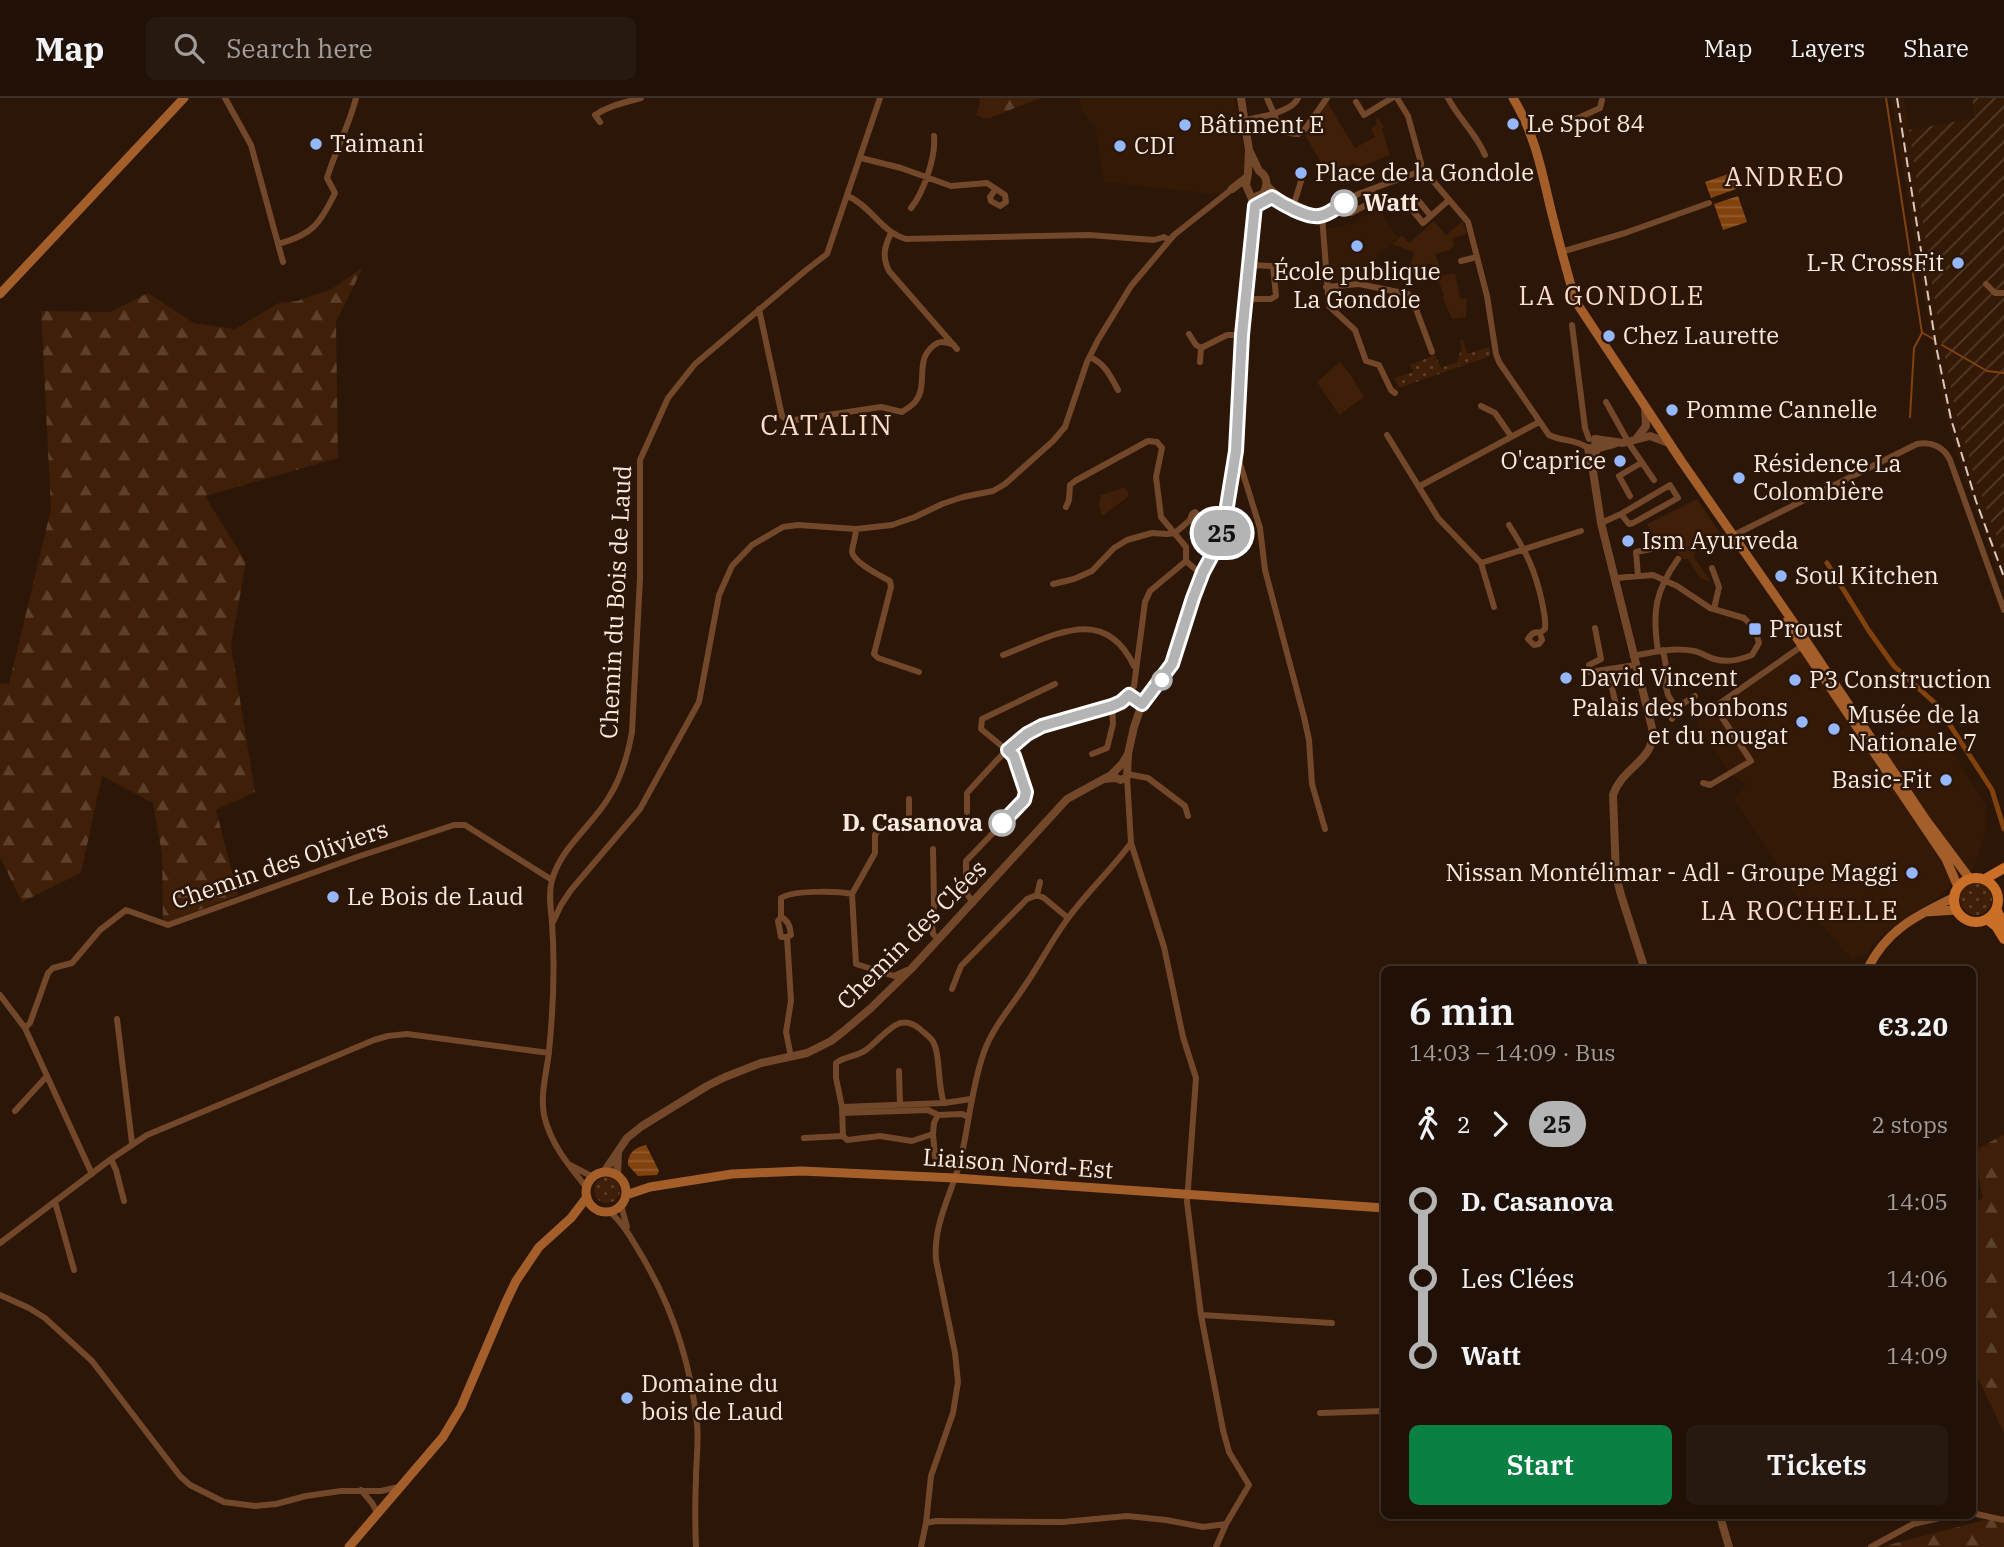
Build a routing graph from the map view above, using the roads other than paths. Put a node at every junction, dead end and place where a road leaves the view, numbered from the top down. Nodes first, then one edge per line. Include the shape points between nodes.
1 (184, 98) edge
2 (225, 98) edge
3 (356, 98) edge
4 (641, 98) edge
5 (880, 98) edge
6 (1241, 98) edge
7 (1267, 98) edge
8 (1298, 98) edge
9 (1327, 98) edge
10 (1394, 98) edge
11 (1448, 98) edge
12 (1513, 98) edge
13 (1604, 99) edge
14 (1356, 102) dead end
15 (1274, 114) junction
16 (1576, 119) dead end
17 (1246, 120) junction
18 (600, 122) dead end
19 (934, 135) dead end
20 (1249, 150) junction
21 (1485, 155) dead end
22 (861, 158) junction
23 (1259, 171) junction
24 (1304, 171) dead end
25 (1420, 171) junction
26 (1247, 175) junction
27 (926, 178) junction
28 (1267, 184) junction
29 (1232, 189) junction
30 (1371, 189) junction
31 (995, 190) dead end
32 (1259, 194) junction
33 (848, 195) junction
34 (1449, 200) junction
35 (1709, 203) dead end
36 (1293, 204) junction
37 (1255, 206) junction
38 (1337, 207) junction
39 (911, 208) dead end
40 (1322, 216) junction
41 (1431, 216) dead end
42 (891, 233) junction
43 (1154, 240) junction
44 (1169, 240) junction
45 (278, 244) junction
46 (1163, 248) junction
47 (1561, 252) junction
48 (1477, 257) junction
49 (1461, 261) dead end
50 (283, 262) dead end
51 (1249, 265) junction
52 (1986, 284) dead end
53 (1326, 286) junction
54 (2004, 293) edge
55 (0, 294) edge
56 (1246, 299) junction
57 (759, 309) junction
58 (1572, 325) dead end
59 (1189, 334) dead end
60 (1242, 335) junction
61 (1201, 348) junction
62 (1432, 352) dead end
63 (1090, 357) junction
64 (1200, 362) dead end
65 (1118, 390) dead end
66 (1395, 393) dead end
67 (1606, 402) dead end
68 (1644, 405) junction
69 (1481, 406) dead end
70 (1539, 422) junction
71 (1646, 426) junction
72 (1658, 426) junction
73 (1585, 428) junction
74 (1387, 435) dead end
75 (1511, 436) junction
76 (1650, 436) junction
77 (1580, 439) junction
78 (1570, 440) junction
79 (1632, 441) junction
80 (1669, 443) junction
81 (1592, 444) junction
82 (1236, 451) junction
83 (1641, 463) junction
84 (1654, 480) dead end
85 (1420, 486) junction
86 (1630, 496) dead end
87 (1066, 508) dead end
88 (1621, 514) junction
89 (1161, 517) junction
90 (1190, 520) dead end
91 (1601, 523) junction
92 (1509, 525) dead end
93 (856, 529) junction
94 (1581, 531) dead end
95 (1152, 533) junction
96 (1175, 533) junction
97 (1732, 536) junction
98 (1657, 543) dead end
99 (1525, 550) junction
100 (1747, 558) junction
101 (1678, 559) dead end
102 (1186, 561) junction
103 (1481, 563) junction
104 (1712, 568) dead end
105 (1203, 572) junction
106 (1638, 576) junction
107 (1616, 578) junction
108 (1664, 580) junction
109 (1054, 584) dead end
110 (1494, 607) dead end
111 (1714, 609) junction
112 (2004, 610) edge
113 (1595, 628) dead end
114 (1530, 643) dead end
115 (1802, 646) junction
116 (1661, 650) junction
117 (1003, 655) dead end
118 (1601, 659) junction
119 (1634, 661) junction
120 (1135, 668) junction
121 (1606, 671) junction
122 (919, 672) dead end
123 (1055, 684) dead end
124 (1134, 686) junction
125 (1149, 694) junction
126 (1129, 695) junction
127 (1695, 696) dead end
128 (1142, 704) junction
129 (1112, 706) junction
130 (1676, 708) junction
131 (1617, 710) dead end
132 (1672, 719) dead end
133 (1008, 750) junction
134 (1092, 754) dead end
135 (1122, 774) junction
136 (1703, 783) dead end
137 (909, 799) dead end
138 (967, 812) dead end
139 (1188, 816) dead end
140 (1325, 829) dead end
141 (1131, 843) junction
142 (933, 849) dead end
143 (2004, 868) edge
144 (2004, 878) edge
145 (1970, 879) junction
146 (1985, 879) junction
147 (552, 880) junction
148 (1040, 882) dead end
149 (1996, 889) junction
150 (1956, 892) junction
151 (852, 894) junction
152 (1037, 895) junction
153 (973, 903) junction
154 (1996, 909) junction
155 (1957, 910) junction
156 (1924, 912) junction
157 (1068, 918) junction
158 (1986, 919) junction
159 (552, 924) junction
160 (2004, 926) edge
161 (938, 939) junction
162 (2004, 939) edge
163 (1644, 966) edge
164 (1869, 966) edge
165 (912, 968) junction
166 (952, 989) dead end
167 (0, 995) edge
168 (117, 1019) dead end
169 (25, 1028) junction
170 (549, 1053) junction
171 (791, 1057) junction
172 (900, 1071) dead end
173 (47, 1076) junction
174 (971, 1098) junction
175 (944, 1103) junction
176 (900, 1106) junction
177 (842, 1110) junction
178 (15, 1111) dead end
179 (938, 1115) junction
180 (968, 1117) junction
181 (933, 1134) junction
182 (843, 1136) junction
183 (804, 1138) dead end
184 (132, 1143) junction
185 (619, 1148) junction
186 (935, 1157) dead end
187 (111, 1159) junction
188 (568, 1163) junction
189 (604, 1172) junction
190 (92, 1174) junction
191 (593, 1177) junction
192 (620, 1178) junction
193 (955, 1178) junction
194 (650, 1187) junction
195 (587, 1193) junction
196 (1187, 1195) junction
197 (623, 1200) junction
198 (124, 1201) dead end
199 (55, 1202) junction
200 (1381, 1208) edge
201 (596, 1209) junction
202 (609, 1211) junction
203 (571, 1218) junction
204 (628, 1232) junction
205 (0, 1243) edge
206 (74, 1270) dead end
207 (0, 1295) edge
208 (1201, 1315) junction
209 (1332, 1323) dead end
210 (1381, 1411) edge
211 (1320, 1413) dead end
212 (402, 1487) junction
213 (361, 1490) junction
214 (375, 1492) junction
215 (385, 1506) junction
216 (378, 1514) junction
217 (1976, 1514) edge
218 (1721, 1519) edge
219 (1936, 1519) edge
220 (2004, 1520) edge
221 (926, 1523) junction
222 (1226, 1524) junction
223 (349, 1547) edge
224 (696, 1547) edge
225 (921, 1547) edge
226 (1216, 1547) edge
227 (1728, 1547) edge
228 (1871, 1547) edge

1 - 55 main road
2 - 45 street via 251,145
3 - 45 street via 327,178 335,193 322,219 299,239
4 - 18 street via 602,110 595,115
5 - 22 street, Chemin du Bois de Laud
6 - 17 street
7 - 15 street
8 - 15 street
9 - 15 street via 1306,130 1298,134 1286,132
10 - 14 street via 1364,115
10 - 25 street via 1408,116
11 - 21 street
12 - 47 main road via 1535,143
13 - 16 street via 1600,108
15 - 17 street
17 - 20 street
19 - 27 street
20 - 23 street
20 - 26 street
22 - 27 street
22 - 33 street, Chemin du Bois de Laud
23 - 26 street
23 - 28 street
24 - 36 street
25 - 30 street
25 - 34 street
26 - 29 street
26 - 32 street
27 - 31 street via 951,186 988,183
27 - 39 street
28 - 32 street
28 - 36 street
29 - 32 street
29 - 44 street
30 - 38 street
30 - 38 street via 1374,198 1370,203 1351,213
32 - 37 street
32 - 37 street
32 - 40 street
33 - 42 street
33 - 57 street, Chemin du Bois de Laud via 827,254
34 - 41 street
34 - 48 street via 1468,222
35 - 47 street
36 - 40 street
37 - 51 street
38 - 40 street
40 - 53 street
42 - 43 street via 906,239 1089,235
42 - 57 street via 884,250 889,271 956,347 936,342 924,354 920,393 901,411 881,407 788,421 782,416
43 - 44 street
43 - 46 street
44 - 46 street
45 - 50 street
46 - 63 street via 1126,294
47 - 68 main road via 1576,302
48 - 49 street
48 - 70 street via 1499,362
51 - 56 street
51 - 56 street via 1273,266 1276,296
52 - 54 street via 1995,293
53 - 62 street via 1359,284 1408,294
53 - 66 street via 1329,306 1355,330 1366,361 1379,365
56 - 60 street
57 - 147 street, Chemin du Bois de Laud via 695,364 668,398 640,460 640,578 628,754 610,796 568,848
58 - 73 street
59 - 61 street
60 - 61 street via 1227,335
60 - 82 street
61 - 64 street
63 - 65 street via 1107,369
63 - 93 street via 1065,427 999,488 891,525
67 - 79 street
68 - 71 street
68 - 72 main road
69 - 75 street via 1495,413
70 - 75 street
70 - 78 street via 1549,435
71 - 72 street
71 - 79 street
72 - 76 street
72 - 80 main road
73 - 77 street
73 - 81 street
74 - 85 street
75 - 85 street
76 - 79 street
76 - 80 street
77 - 78 street
77 - 81 street
78 - 81 street
79 - 81 street
79 - 83 street
80 - 97 main road
81 - 91 street
82 - 105 street via 1222,537
82 - 140 street via 1260,528 1265,570 1304,717 1312,784
83 - 84 street
83 - 86 street via 1619,476
85 - 103 street via 1438,518
87 - 89 street via 1070,485 1153,440 1162,448 1156,477
88 - 88 street via 1633,523 1678,498 1671,485
88 - 91 street
89 - 95 street
89 - 96 street
90 - 96 street
91 - 107 street
92 - 99 street
93 - 122 street via 853,556 890,581 891,587 874,654
93 - 159 street via 783,527 752,545 732,566 719,595 699,702 640,809 571,890
94 - 99 street
95 - 96 street
95 - 109 street via 1114,548 1083,576
96 - 102 street via 1185,547
97 - 100 main road
97 - 112 street via 1927,442 1945,451 1950,460
98 - 106 street via 1636,552
99 - 103 street
99 - 114 street via 1546,621 1542,640
100 - 115 main road
100 - 145 main road
101 - 108 street
102 - 105 street
102 - 120 street via 1150,591
103 - 110 street
104 - 111 street via 1719,587
105 - 125 street via 1172,664
106 - 107 street
106 - 108 street
107 - 119 street
108 - 111 street
108 - 116 street via 1654,627
111 - 116 street via 1744,618 1755,629 1759,643 1752,655 1735,662 1696,651
113 - 118 street
115 - 136 street via 1716,706 1751,761 1710,785
115 - 150 main road via 1946,859
116 - 119 street
116 - 130 street via 1668,695
117 - 120 street via 1072,629 1093,629 1123,646
118 - 121 street
118 - 121 street via 1588,665 1590,672
119 - 121 street
119 - 163 street via 1653,744 1617,784 1613,795 1616,876
120 - 124 street
121 - 131 street
123 - 133 street via 982,719 981,729
124 - 125 street
124 - 126 street
125 - 128 street
126 - 128 street
126 - 129 street
127 - 130 street
128 - 135 street
129 - 133 street via 1042,726
129 - 134 street via 1107,748
130 - 132 street
133 - 138 street via 967,793
133 - 153 street via 1026,792 1024,800 966,860 966,892
135 - 139 street via 1148,778 1185,806
135 - 141 street
135 - 153 street, Chemin des Clées via 1066,799
137 - 151 street via 907,823 880,829 875,835 875,853
141 - 157 street
141 - 196 street via 1164,947 1196,1078
142 - 161 street via 932,922
143 - 146 main road
144 - 149 main road
145 - 146 main road
145 - 150 main road
146 - 149 main road
147 - 159 street, Chemin du Bois de Laud
147 - 169 street, Chemin des Oliviers via 465,825 454,825 169,925 126,910 100,930 72,963 48,973
148 - 152 street
149 - 154 main road
150 - 155 main road
150 - 156 main road
151 - 165 street via 856,964 894,976
151 - 171 street via 781,898 778,922 782,937 787,937 791,1001 786,1032
152 - 157 street
152 - 166 street via 1027,899 961,966
153 - 161 street, Chemin des Clées
154 - 158 main road
154 - 160 main road
155 - 156 main road
155 - 158 main road via 1976,922
156 - 164 main road via 1895,931
157 - 174 street via 995,1027
158 - 162 main road
159 - 170 street, Chemin du Bois de Laud
161 - 165 street, Chemin des Clées
165 - 171 street, Chemin des Clées via 831,1041
167 - 169 street
168 - 184 street
169 - 173 street
170 - 184 street via 407,1034 388,1036
170 - 188 street, Chemin du Bois de Laud via 542,1094 544,1112 552,1139
171 - 185 street, Chemin des Clées via 761,1063 707,1086 642,1126
172 - 176 street
173 - 178 street
173 - 190 street
174 - 175 street
174 - 180 street
175 - 176 street
175 - 177 street via 933,1041 915,1024 906,1022 864,1051 836,1063
176 - 177 street
177 - 179 street via 928,1110
177 - 182 street
179 - 180 street
179 - 181 street
180 - 193 street
181 - 182 street via 912,1141 880,1136 847,1140
181 - 186 street
182 - 183 street
184 - 187 street
185 - 189 street, Chemin des Clées
185 - 192 street
187 - 190 street
187 - 198 street
188 - 191 street
188 - 195 street, Chemin du Bois de Laud
189 - 191 main road
189 - 192 main road
190 - 199 street
191 - 195 main road
192 - 194 main road, Liaison Nord-Est
192 - 197 main road
193 - 194 main road, Liaison Nord-Est via 757,1172
193 - 196 main road, Liaison Nord-Est
193 - 221 street via 938,1226 935,1250 957,1365 957,1395 931,1476
194 - 197 main road, Liaison Nord-Est
195 - 201 main road
195 - 203 main road
196 - 200 main road, Liaison Nord-Est
196 - 208 street
197 - 202 main road
197 - 204 street
199 - 205 street
199 - 206 street
201 - 202 main road
201 - 203 main road
202 - 204 street
203 - 212 main road via 525,1266 455,1418
204 - 224 street via 665,1301 687,1364 698,1426
207 - 213 street via 45,1318 92,1362 190,1485 224,1502 255,1506
208 - 209 street
208 - 222 street via 1223,1430 1250,1485
210 - 211 street
212 - 214 street
212 - 215 main road
213 - 214 street
213 - 216 street
214 - 215 street
215 - 216 main road
216 - 223 main road
217 - 220 street
218 - 227 street
219 - 228 street via 1913,1524
221 - 222 street via 1127,1517 1203,1527
221 - 225 street
222 - 226 street

